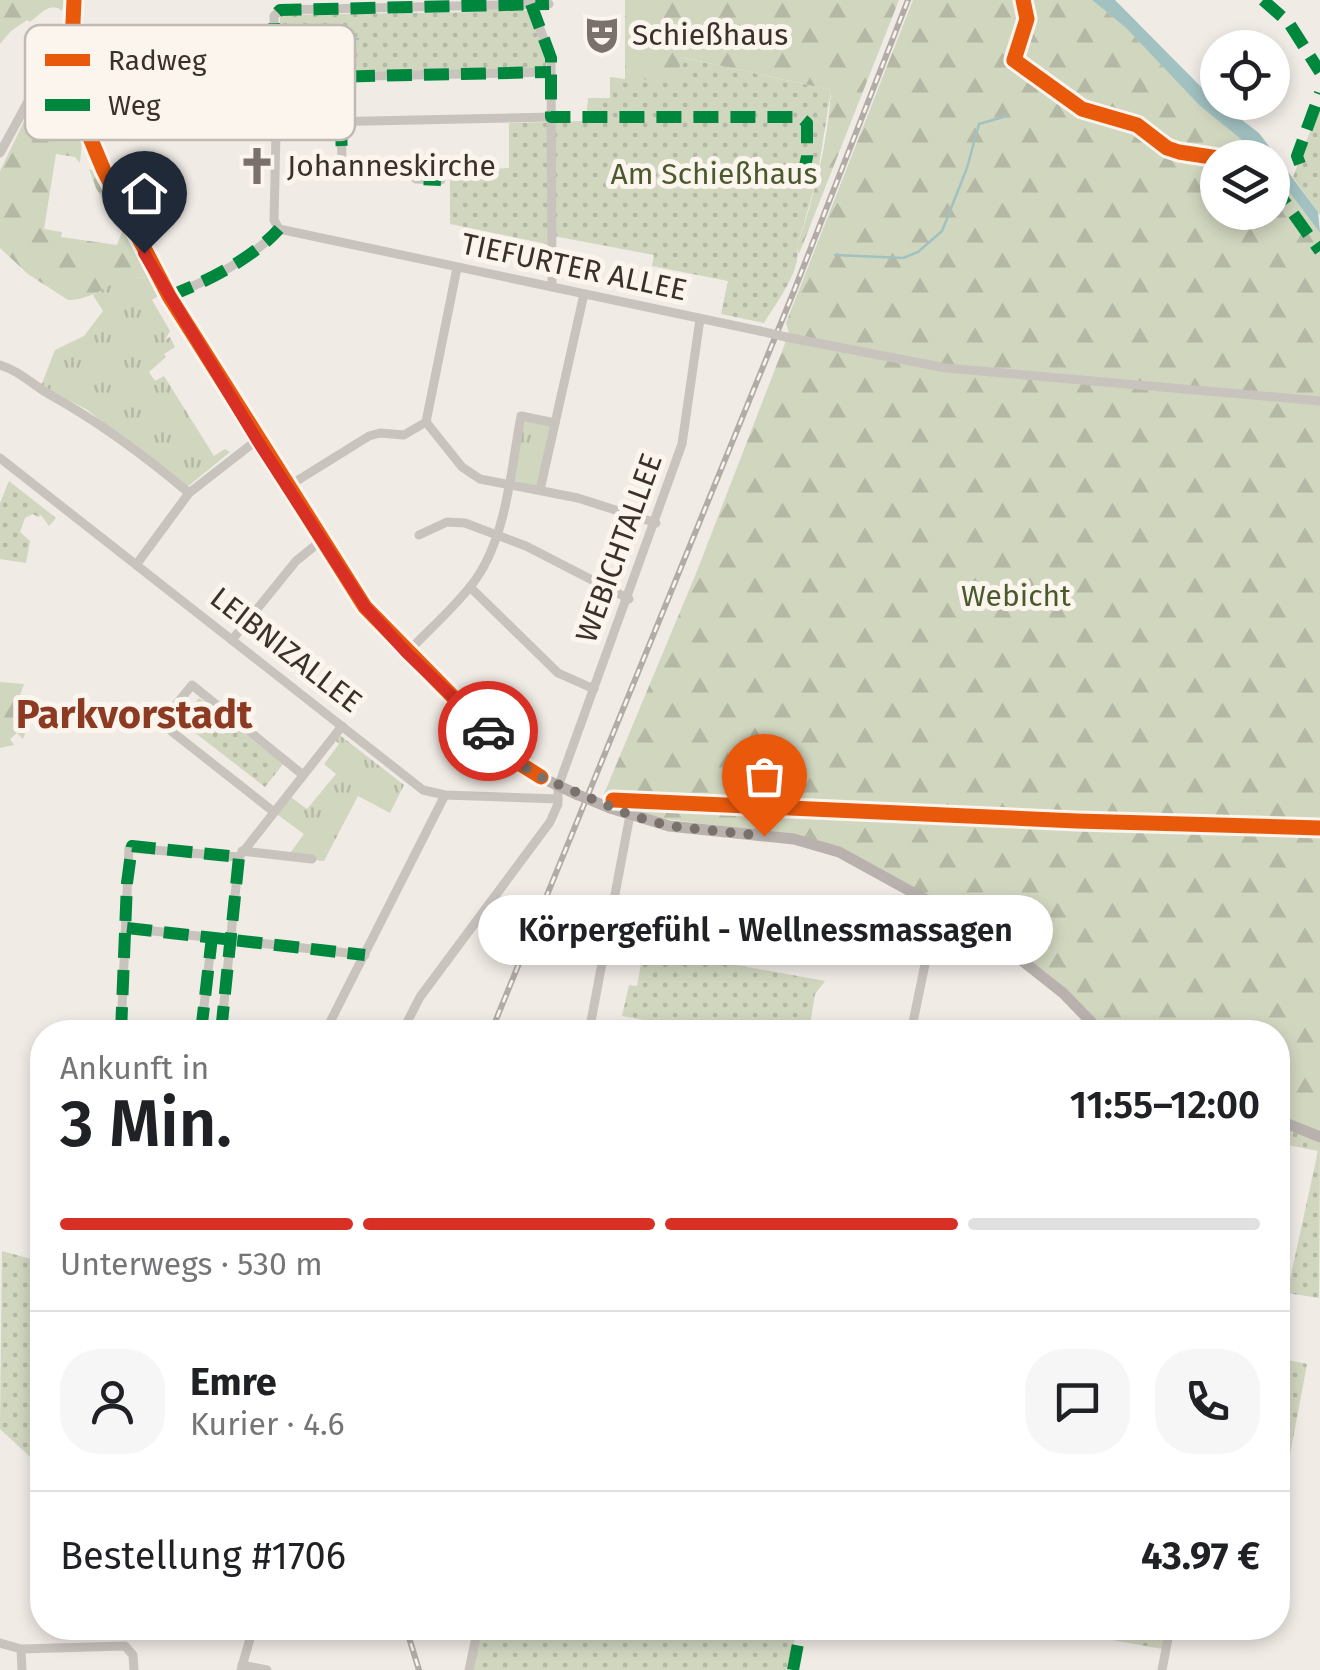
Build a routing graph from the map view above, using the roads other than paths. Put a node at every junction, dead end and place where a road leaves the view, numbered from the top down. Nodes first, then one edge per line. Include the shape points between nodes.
1 (74, 0) edge
2 (531, 4) junction
3 (72, 18) junction
4 (539, 20) junction
5 (69, 25) edge
6 (72, 25) edge
7 (274, 25) edge
8 (551, 72) junction
9 (355, 76) edge
10 (25, 107) edge
11 (551, 117) junction
12 (355, 121) edge
13 (91, 140) edge
14 (276, 140) edge
15 (341, 140) edge
16 (0, 153) edge
17 (342, 163) junction
18 (322, 164) dead end
19 (441, 180) dead end
20 (279, 229) junction
21 (457, 268) junction
22 (552, 286) junction
23 (584, 294) junction
24 (168, 296) junction
25 (700, 319) junction
26 (0, 365) edge
27 (1320, 401) edge
28 (426, 422) junction
29 (555, 422) junction
30 (257, 440) junction
31 (0, 458) edge
32 (11, 467) junction
33 (0, 476) edge
34 (508, 484) junction
35 (288, 487) junction
36 (540, 490) junction
37 (189, 493) junction
38 (656, 523) junction
39 (419, 535) dead end
40 (496, 536) junction
41 (322, 540) junction
42 (136, 565) junction
43 (470, 587) junction
44 (629, 598) junction
45 (232, 640) junction
46 (407, 653) junction
47 (594, 689) junction
48 (342, 726) junction
49 (303, 776) junction
50 (558, 792) junction
51 (445, 795) junction
52 (274, 812) junction
53 (630, 815) junction
54 (240, 854) junction
55 (312, 859) dead end
56 (938, 906) junction
57 (126, 928) junction
58 (212, 938) junction
59 (230, 940) junction
60 (365, 956) junction
61 (122, 1020) edge
62 (202, 1020) edge
63 (222, 1020) edge
64 (332, 1020) edge
65 (408, 1020) edge
66 (591, 1020) edge
67 (914, 1020) edge
68 (1089, 1020) edge
69 (1290, 1125) edge
70 (1320, 1137) edge
71 (250, 1640) edge
72 (475, 1640) edge
73 (1168, 1640) edge
74 (0, 1644) edge
75 (21, 1649) junction
76 (242, 1668) edge
77 (22, 1670) edge
78 (134, 1670) edge
79 (267, 1670) edge
80 (469, 1670) edge
81 (1162, 1670) edge

1 - 3 main road
2 - 4 street
2 - 4 street via 549,4
2 - 7 street via 280,10
3 - 5 street
3 - 6 main road
4 - 8 street
8 - 9 street
8 - 11 street
10 - 16 street
11 - 12 street
11 - 22 street
13 - 24 main road
14 - 20 street
15 - 17 street
17 - 18 street
17 - 19 street
20 - 21 street, TIEFURTER ALLEE
20 - 24 street via 261,246
21 - 22 street, TIEFURTER ALLEE
21 - 28 street
22 - 23 street, TIEFURTER ALLEE
23 - 25 street, TIEFURTER ALLEE
23 - 29 street
24 - 30 main road
25 - 27 street, TIEFURTER ALLEE, bridge via 946,368
25 - 38 street, WEBICHTALLEE via 682,444
26 - 37 street via 84,413
28 - 34 street via 467,471
28 - 35 street via 404,435 369,436
29 - 34 street via 521,416
29 - 36 street
30 - 35 main road
30 - 37 street
31 - 32 street, LEIBNIZALLEE
32 - 33 street
32 - 42 street, LEIBNIZALLEE
34 - 36 street
34 - 40 street
35 - 41 main road
36 - 38 street
37 - 42 street
38 - 44 street, WEBICHTALLEE
39 - 40 street via 454,521
40 - 43 street
40 - 44 street
41 - 45 street via 296,561
41 - 46 main road via 365,607
42 - 45 street, LEIBNIZALLEE
43 - 46 street
43 - 47 street via 558,673
44 - 47 street, WEBICHTALLEE
45 - 48 street, LEIBNIZALLEE
46 - 50 main road via 517,762
47 - 50 street, WEBICHTALLEE
48 - 49 street
48 - 51 street, LEIBNIZALLEE via 423,790
49 - 52 street
49 - 52 street via 192,684 161,723
50 - 51 street, LEIBNIZALLEE
50 - 53 main road, bridge
50 - 65 street, WEBICHTALLEE via 550,822
51 - 60 street
52 - 54 street
53 - 56 main road via 820,844
53 - 66 street
54 - 55 street
54 - 57 street via 132,846
54 - 59 street
56 - 67 street
56 - 68 main road via 1043,976
57 - 58 street
57 - 61 street
58 - 59 street
58 - 62 street
59 - 60 street
59 - 63 street
60 - 64 street
69 - 70 main road
71 - 76 street
72 - 80 street
73 - 81 street
74 - 75 street
75 - 77 street
75 - 78 street via 124,1646
76 - 79 street

